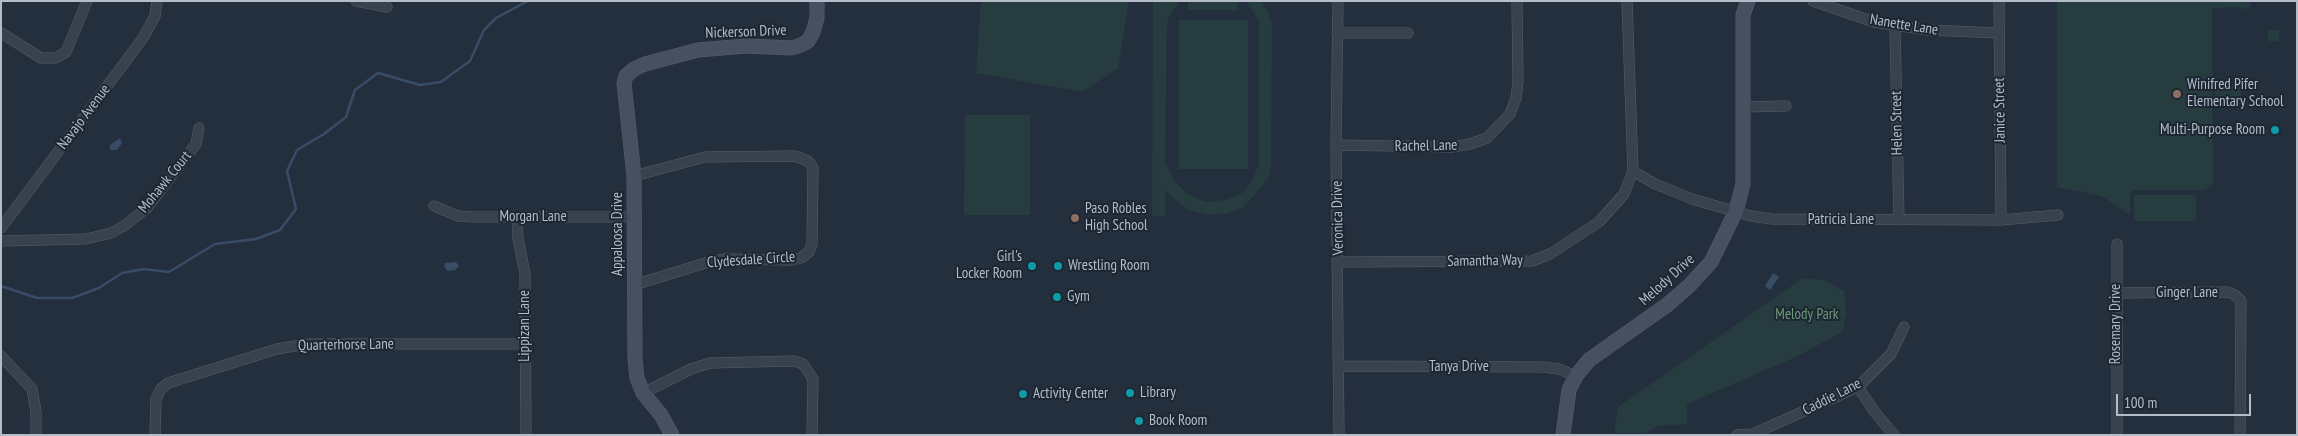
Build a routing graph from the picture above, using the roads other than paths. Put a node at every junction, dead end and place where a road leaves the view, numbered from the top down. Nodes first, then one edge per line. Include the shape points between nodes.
1 (87, 1) edge
2 (157, 1) edge
3 (356, 1) edge
4 (817, 1) edge
5 (1338, 1) edge
6 (1517, 1) edge
7 (1627, 1) edge
8 (1748, 1) edge
9 (1813, 1) edge
10 (1999, 1) edge
11 (387, 7) dead end
12 (1894, 26) junction
13 (1, 32) edge
14 (1337, 33) junction
15 (1408, 33) dead end
16 (1999, 33) junction
17 (673, 57) joint
18 (1786, 106) dead end
19 (1742, 107) junction
20 (198, 128) dead end
21 (1336, 146) junction
22 (1633, 171) junction
23 (634, 176) junction
24 (434, 206) dead end
25 (1736, 211) junction
26 (2058, 215) dead end
27 (517, 217) junction
28 (634, 217) junction
29 (1899, 220) junction
30 (2001, 220) junction
31 (1, 228) edge
32 (1, 241) edge
33 (2117, 244) dead end
34 (1338, 262) junction
35 (634, 285) junction
36 (2116, 293) junction
37 (1904, 327) dead end
38 (525, 344) junction
39 (1, 356) edge
40 (1340, 366) junction
41 (1576, 376) junction
42 (1858, 387) junction
43 (644, 393) junction
44 (1753, 434) edge
45 (36, 435) edge
46 (155, 435) edge
47 (526, 435) edge
48 (672, 435) edge
49 (812, 435) edge
50 (1339, 435) edge
51 (1563, 435) edge
52 (1737, 435) edge
53 (1894, 435) edge
54 (2116, 435) edge
55 (2240, 435) edge

1 - 13 street via 66,52 56,58 41,58
2 - 31 street, Navajo Avenue via 155,16 143,38
3 - 11 street
4 - 17 street, Nickerson Drive via 813,32 801,45 792,48 714,47
5 - 14 street, Veronica Drive
6 - 21 street, Rachel Lane via 1516,98 1510,114 1487,138 1452,147
7 - 22 street, Samantha Way
8 - 19 street, Melody Drive via 1743,15
9 - 12 street, Nanette Lane
10 - 16 street, Janice Street
12 - 16 street, Nanette Lane
12 - 29 street, Helen Street
14 - 15 street
14 - 21 street, Veronica Drive
16 - 30 street, Janice Street
17 - 23 street, Appaloosa Drive via 645,64 626,76 624,83
18 - 19 street
19 - 25 street, Melody Drive via 1743,184
20 - 32 street, Mohawk Court via 196,144 147,208 124,226 86,239
21 - 34 street, Veronica Drive
22 - 25 street, Patricia Lane via 1692,199
22 - 34 street, Samantha Way via 1624,194 1599,222 1550,254 1532,261
23 - 28 street, Appaloosa Drive
23 - 35 street, Clydesdale Circle via 705,157 795,156 808,161 813,168 812,244 802,258 712,261
24 - 27 street, Morgan Lane via 458,216
25 - 29 street, Patricia Lane via 1772,219
25 - 41 street, Melody Drive via 1711,262 1689,286 1589,360
26 - 30 street, Patricia Lane
27 - 28 street, Morgan Lane
27 - 38 street, Lippizan Lane via 525,274
28 - 35 street, Appaloosa Drive
29 - 30 street, Patricia Lane
33 - 36 street, Rosemary Drive
34 - 40 street, Veronica Drive
35 - 43 street, Appaloosa Drive via 635,360 637,378
36 - 54 street, Rosemary Drive
36 - 55 street, Ginger Lane via 2228,292 2241,301
37 - 42 street, Caddie Lane via 1891,354
38 - 46 street, Quarterhorse Lane via 307,344 277,350 168,383 156,399
38 - 47 street, Lippizan Lane
39 - 45 street via 32,389
40 - 41 street, Tanya Drive via 1542,367
40 - 50 street, Veronica Drive
41 - 51 street, Melody Drive via 1569,390
42 - 44 street, Caddie Lane
42 - 53 street
43 - 48 street, Appaloosa Drive
43 - 49 street via 710,363 794,361 803,364 813,379
44 - 52 street, Caddie Lane

